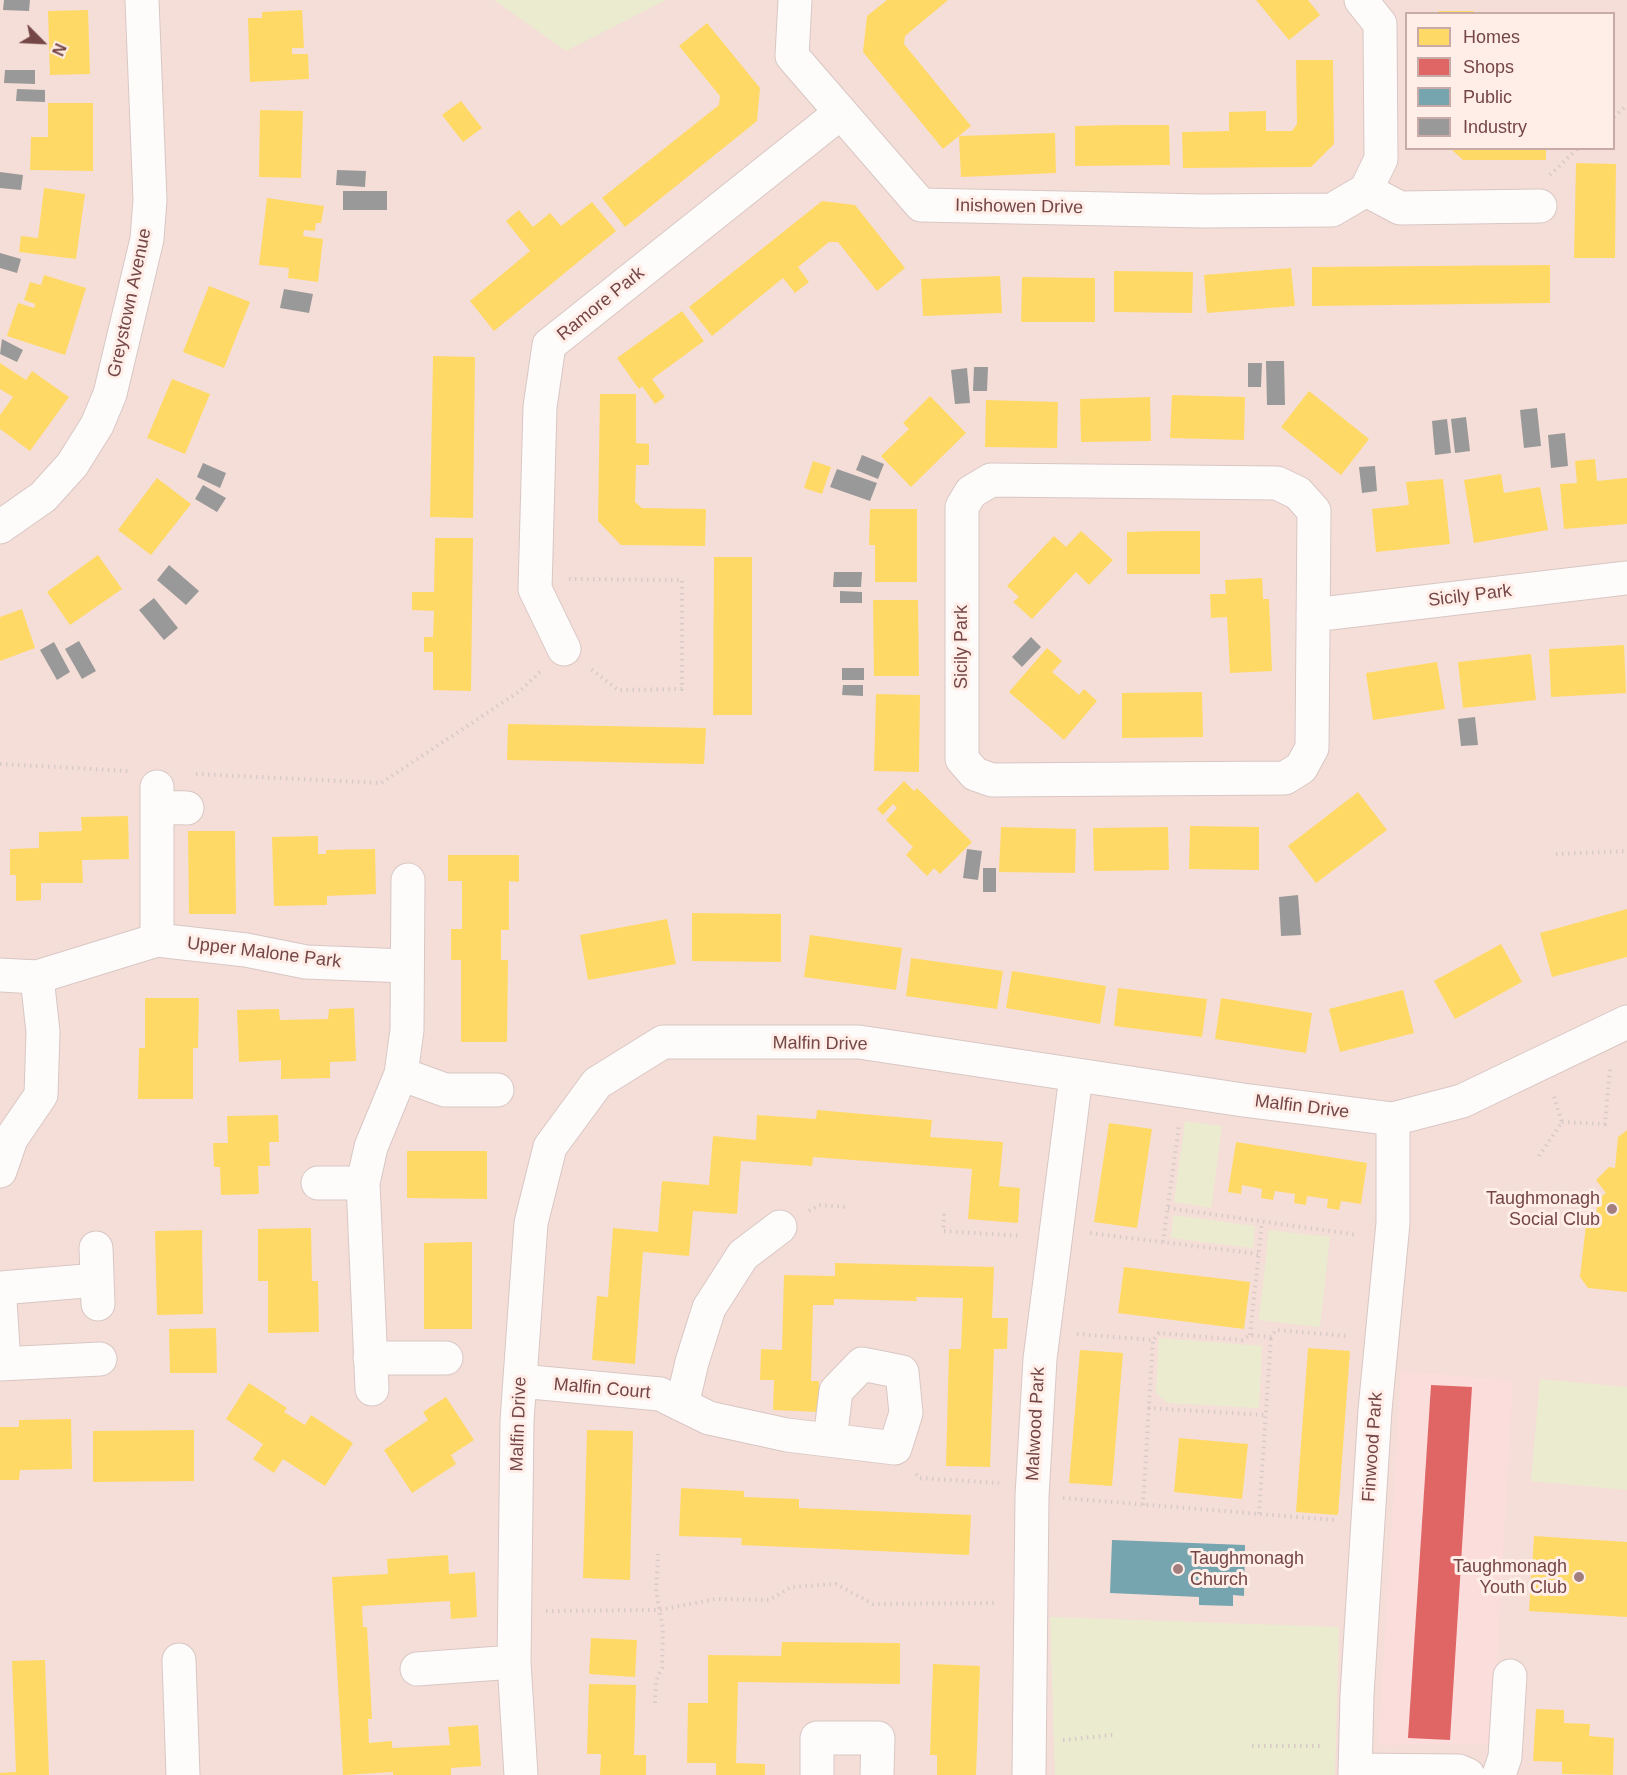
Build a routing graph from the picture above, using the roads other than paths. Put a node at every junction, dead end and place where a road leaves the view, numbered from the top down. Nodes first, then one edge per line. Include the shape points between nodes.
1 (142, 0) edge
2 (795, 0) edge
3 (1361, 0) edge
4 (839, 114) junction
5 (1366, 190) junction
6 (1540, 206) dead end
7 (0, 527) edge
8 (1627, 578) edge
9 (1312, 615) junction
10 (564, 649) road end
11 (167, 800) dead end
12 (408, 879) dead end
13 (157, 940) junction
14 (406, 966) junction
15 (0, 975) edge
16 (37, 977) junction
17 (1620, 1024) edge
18 (401, 1074) junction
19 (1076, 1076) junction
20 (497, 1090) dead end
21 (1393, 1119) junction
22 (0, 1171) edge
23 (318, 1183) dead end
24 (363, 1183) junction
25 (780, 1227) dead end
26 (96, 1248) dead end
27 (0, 1288) edge
28 (0, 1301) edge
29 (446, 1358) dead end
30 (100, 1359) dead end
31 (2, 1364) edge
32 (520, 1381) junction
33 (682, 1405) junction
34 (830, 1440) junction
35 (179, 1660) dead end
36 (514, 1662) junction
37 (417, 1669) dead end
38 (1510, 1676) dead end
39 (1356, 1764) edge
40 (183, 1775) edge
41 (521, 1775) edge
42 (817, 1775) edge
43 (878, 1775) edge
44 (1029, 1775) edge
45 (1468, 1775) edge
46 (1498, 1775) edge

1 - 7 street, Greystown Avenue via 150,200 147,239 110,394 97,425 72,465 43,497
2 - 4 street, Inishowen Drive via 792,56
3 - 5 street via 1380,24 1381,159
4 - 5 street, Inishowen Drive via 921,205 1332,210
4 - 10 street, Ramore Park via 549,345 540,407 535,589
5 - 6 street via 1400,208
8 - 9 street, Sicily Park
9 - 9 street, Sicily Park via 1314,511 1298,493 1277,483 991,480 971,492 962,507 962,759 975,774 992,780 1285,778 1301,768 1312,748
11 - 13 street
12 - 14 street
13 - 14 street, Upper Malone Park via 246,950 306,962
13 - 16 street, Upper Malone Park
14 - 18 street via 407,1030
15 - 16 street, Upper Malone Park
16 - 22 street via 43,1032 41,1095 11,1139
17 - 21 street, Malfin Drive via 1462,1101
18 - 20 street via 445,1090
18 - 24 street via 371,1147
19 - 21 street, Malfin Drive
19 - 32 street, Malfin Drive via 858,1042 663,1042 597,1083 550,1147 531,1223
19 - 44 street, Malwood Park via 1044,1332 1032,1490
21 - 39 street, Finwood Park via 1392,1240 1368,1523
23 - 24 street
24 - 29 street via 371,1374
25 - 33 street via 743,1255 709,1308
26 - 27 street via 98,1292
28 - 31 street
30 - 31 street
32 - 33 street, Malfin Court via 660,1394
32 - 36 street, Malfin Drive
33 - 34 street, Malfin Court via 709,1418
34 - 34 street, Malfin Court via 836,1391 862,1364 902,1372 906,1413 895,1448
35 - 40 street
36 - 37 street
36 - 41 street, Malfin Drive
38 - 46 street via 1505,1757
39 - 45 street via 1459,1771
42 - 43 street via 817,1738 878,1738

